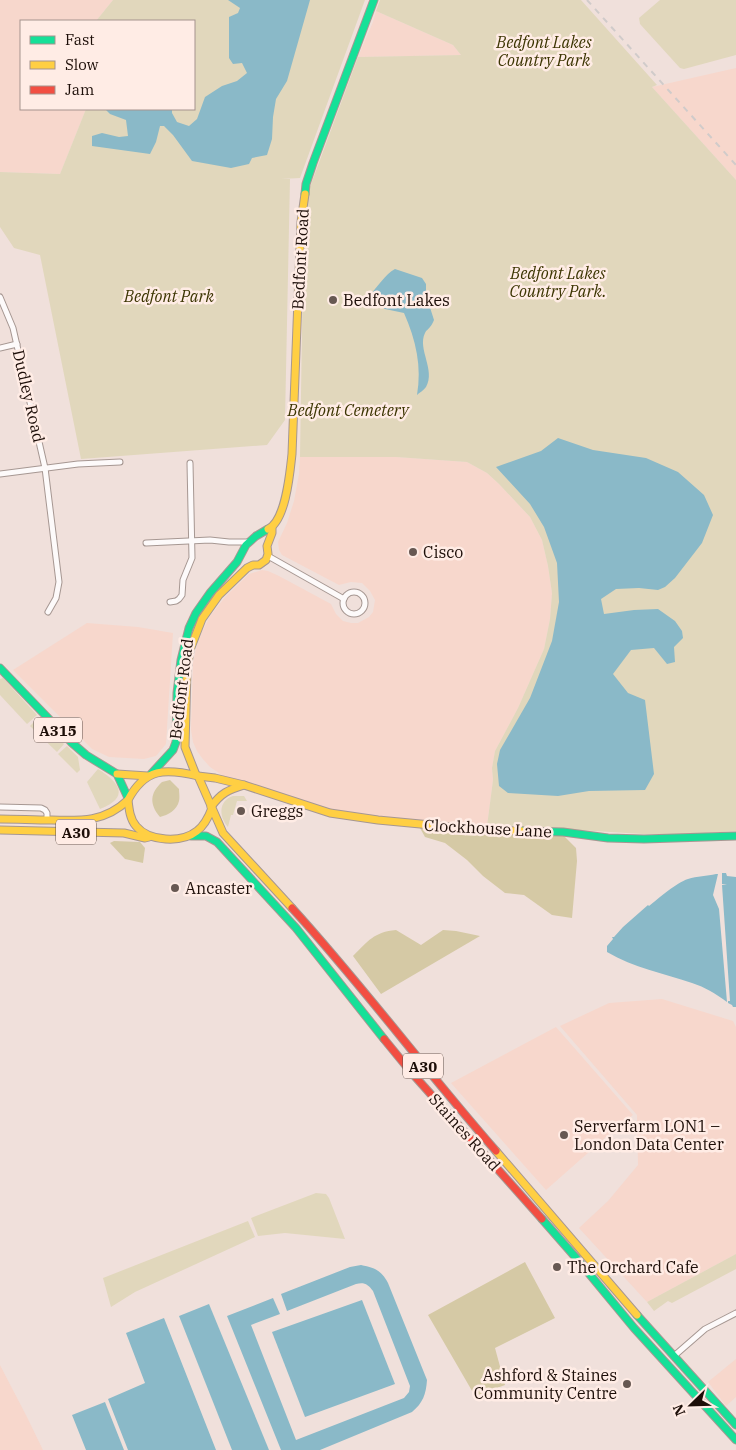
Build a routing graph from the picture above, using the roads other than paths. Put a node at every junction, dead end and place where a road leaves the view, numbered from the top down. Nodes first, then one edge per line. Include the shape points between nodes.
1 (374, 0) edge
2 (0, 297) edge
3 (17, 344) junction
4 (0, 348) edge
5 (120, 462) dead end
6 (190, 463) dead end
7 (45, 468) junction
8 (0, 474) edge
9 (272, 527) junction
10 (250, 541) junction
11 (192, 542) junction
12 (229, 542) junction
13 (146, 543) dead end
14 (267, 546) junction
15 (243, 553) junction
16 (268, 556) junction
17 (253, 565) junction
18 (344, 599) junction
19 (170, 602) dead end
20 (48, 612) dead end
21 (0, 669) edge
22 (116, 774) junction
23 (149, 775) junction
24 (197, 776) junction
25 (244, 785) junction
26 (128, 799) junction
27 (0, 806) edge
28 (212, 807) junction
29 (0, 819) edge
30 (47, 820) junction
31 (0, 830) edge
32 (151, 836) junction
33 (190, 836) junction
34 (736, 836) edge
35 (736, 1313) edge
36 (674, 1356) junction
37 (736, 1426) edge
38 (736, 1440) edge

1 - 9 main road, Bedfont Road via 313,163 303,199 292,454 285,504
2 - 3 street, Dudley Road
3 - 4 street
3 - 7 street, Dudley Road
5 - 7 street
6 - 11 street
7 - 8 street
7 - 20 street, Dudley Road via 59,582 56,598
9 - 10 main road, Bedfont Road
9 - 14 main road, Bedfont Road
10 - 12 street
10 - 14 main road via 259,540
10 - 15 main road, Bedfont Road
11 - 12 street
11 - 13 street
11 - 19 street via 192,558 183,580 182,595
12 - 15 street
14 - 16 main road, Bedfont Road
15 - 17 main road via 245,560
15 - 23 main road, Bedfont Road via 196,612 185,638 179,674 176,742 173,750
16 - 17 main road, Bedfont Road via 263,563
16 - 18 street
17 - 24 main road, Bedfont Road via 239,574 219,595 202,619 190,650 185,747
18 - 18 street via 350,593 359,593 364,597 364,606 352,614 344,606
21 - 22 main road, A315 via 71,742
22 - 23 main road, A315
22 - 26 main road
23 - 24 main road
23 - 26 main road
24 - 25 main road, Clockhouse Lane
24 - 28 main road
25 - 28 main road via 218,796
25 - 34 main road, Clockhouse Lane via 330,813 388,821 484,830 563,832 608,838
26 - 30 main road, A30 via 118,810 96,819
26 - 32 main road via 136,826
27 - 30 street via 41,808 47,813
28 - 33 main road via 200,829
28 - 36 main road, Staines Road / A30 via 223,833 314,932 452,1100
29 - 30 main road, A30
31 - 32 main road, A30
32 - 33 main road
33 - 38 main road, Staines Road / A30 via 206,836 217,842 258,886 326,964 411,1072
35 - 36 street via 705,1329
36 - 37 main road, Staines Road / A30

